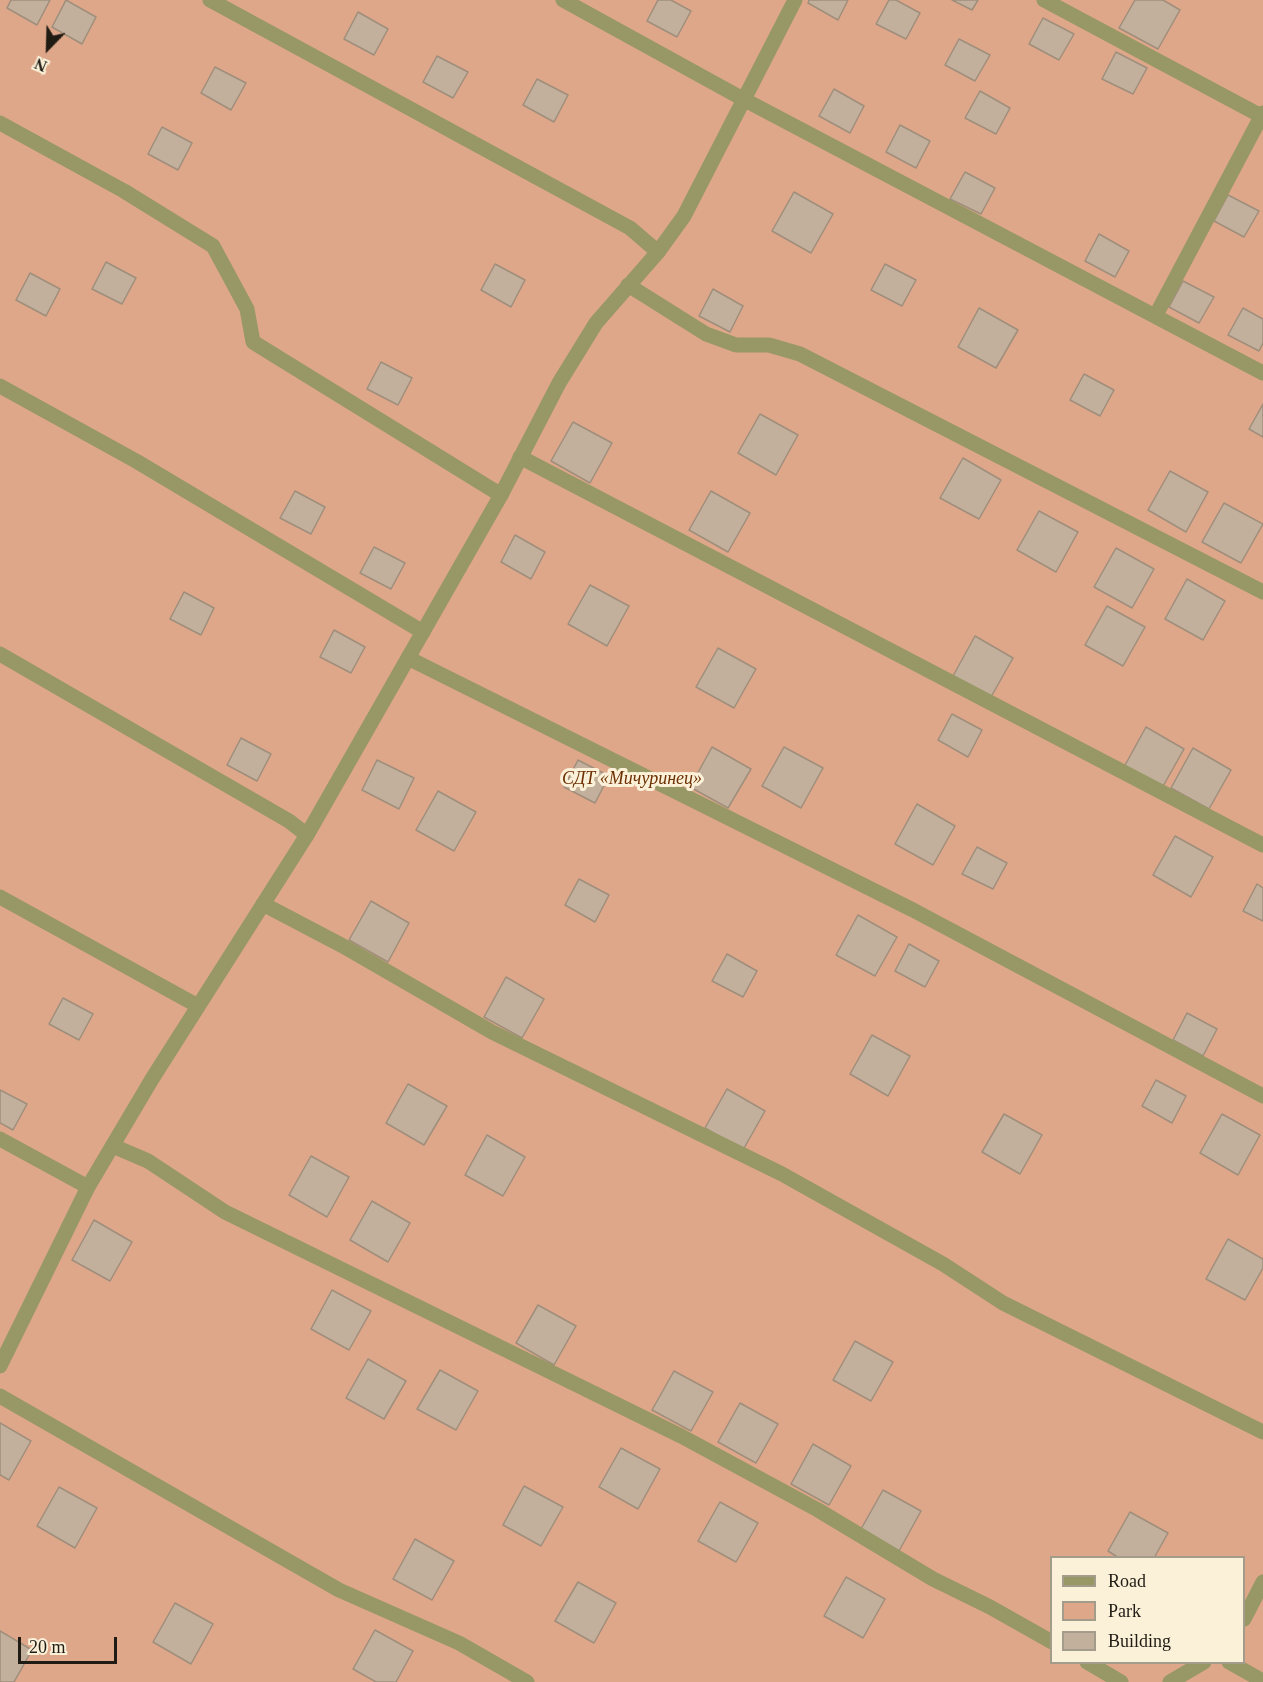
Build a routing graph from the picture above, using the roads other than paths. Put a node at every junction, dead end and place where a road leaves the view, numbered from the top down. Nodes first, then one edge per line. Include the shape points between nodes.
1 (210, 0) edge
2 (563, 0) edge
3 (795, 0) edge
4 (1044, 0) edge
5 (744, 99) junction
6 (1262, 115) edge
7 (0, 123) edge
8 (658, 252) junction
9 (628, 285) junction
10 (1156, 315) junction
11 (1263, 373) edge
12 (0, 386) edge
13 (520, 457) junction
14 (501, 495) junction
15 (1263, 592) edge
16 (423, 632) junction
17 (0, 654) edge
18 (408, 658) junction
19 (307, 835) junction
20 (1263, 845) edge
21 (0, 897) edge
22 (263, 904) junction
23 (198, 1006) junction
24 (1263, 1096) edge
25 (0, 1139) edge
26 (113, 1146) junction
27 (88, 1187) junction
28 (0, 1366) edge
29 (0, 1396) edge
30 (1263, 1432) edge
31 (1263, 1582) edge
32 (1245, 1616) edge
33 (1050, 1641) edge
34 (1090, 1664) edge
35 (1201, 1664) edge
36 (1233, 1664) edge
37 (1263, 1681) edge
38 (527, 1682) edge
39 (1121, 1682) edge
40 (1170, 1682) edge

1 - 8 street via 630,228
2 - 5 street
3 - 5 street
4 - 6 street
5 - 8 street via 684,216
5 - 10 street
6 - 10 street
7 - 14 street via 124,190 213,246 247,309 253,342
8 - 9 street
9 - 13 street via 596,323
9 - 15 street via 706,334 736,345 769,345 800,354
10 - 11 street
12 - 16 street via 136,461
13 - 14 street
13 - 20 street
14 - 16 street
16 - 18 street
17 - 19 street
18 - 19 street
18 - 24 street via 913,910
19 - 22 street
21 - 23 street
22 - 23 street
22 - 30 street via 492,1032 782,1174 944,1264 1003,1303
23 - 26 street
25 - 27 street
26 - 27 street
26 - 33 street via 148,1161 225,1212 691,1442
27 - 28 street
29 - 38 street via 339,1590 459,1643
31 - 32 street
34 - 39 street
35 - 40 street
36 - 37 street

